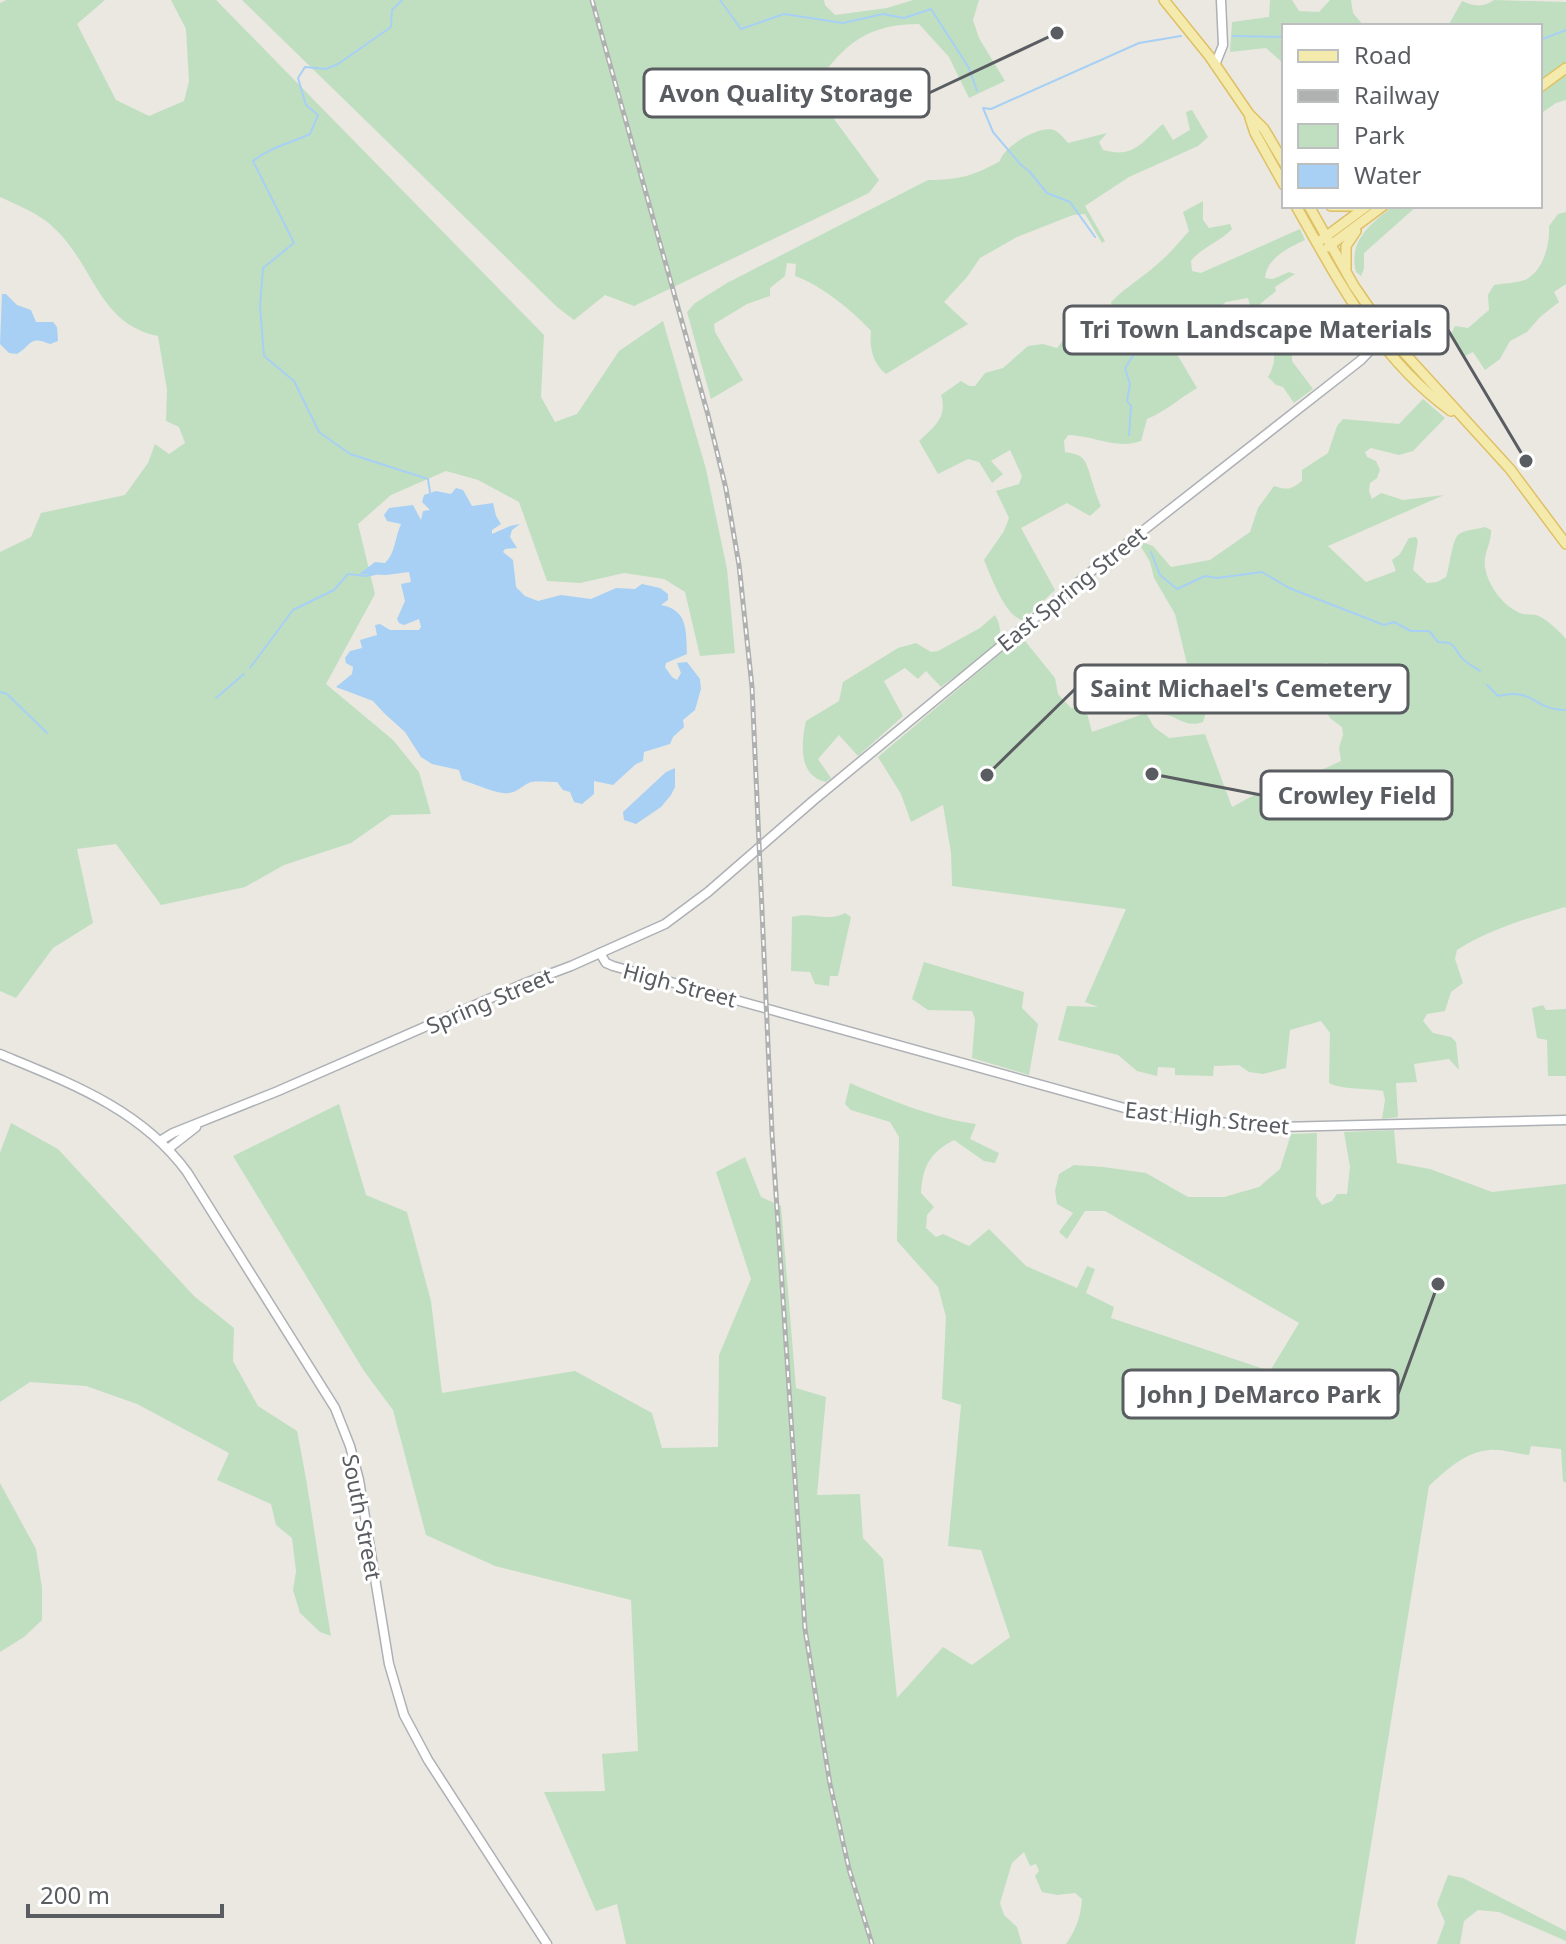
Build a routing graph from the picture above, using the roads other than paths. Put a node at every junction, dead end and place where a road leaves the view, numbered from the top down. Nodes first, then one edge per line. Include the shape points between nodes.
1 (1164, 0) edge
2 (1221, 0) edge
3 (1215, 65) junction
4 (1566, 68) edge
5 (1542, 86) edge
6 (1249, 114) junction
7 (1282, 160) edge
8 (1282, 181) edge
9 (1297, 208) edge
10 (1310, 208) edge
11 (1369, 210) edge
12 (1328, 241) junction
13 (1319, 247) junction
14 (1346, 272) junction
15 (1383, 338) junction
16 (1566, 544) edge
17 (759, 847) joint
18 (600, 953) junction
19 (766, 1007) joint
20 (0, 1054) edge
21 (1566, 1120) edge
22 (201, 1124) junction
23 (160, 1141) junction
24 (168, 1149) junction
25 (547, 1944) edge

1 - 3 main road
2 - 3 main road via 1223,45
3 - 6 main road
4 - 5 main road
6 - 7 main road
6 - 8 main road
9 - 13 main road
10 - 12 main road
11 - 12 main road
11 - 14 main road via 1346,246
12 - 13 main road
12 - 14 main road
13 - 15 main road via 1354,308
14 - 15 main road
15 - 16 main road via 1510,469
15 - 17 main road, East Spring Street via 1090,571
17 - 18 main road, Spring Street via 665,924
18 - 19 main road, High Street via 613,966
18 - 22 main road, Spring Street
19 - 21 main road, East High Street via 1155,1115 1280,1127
20 - 23 main road, South Street via 103,1099
22 - 23 main road, Spring Street
22 - 24 main road, Spring Street
23 - 24 main road, South Street
24 - 25 main road, South Street via 335,1408 359,1480 389,1664 404,1715

